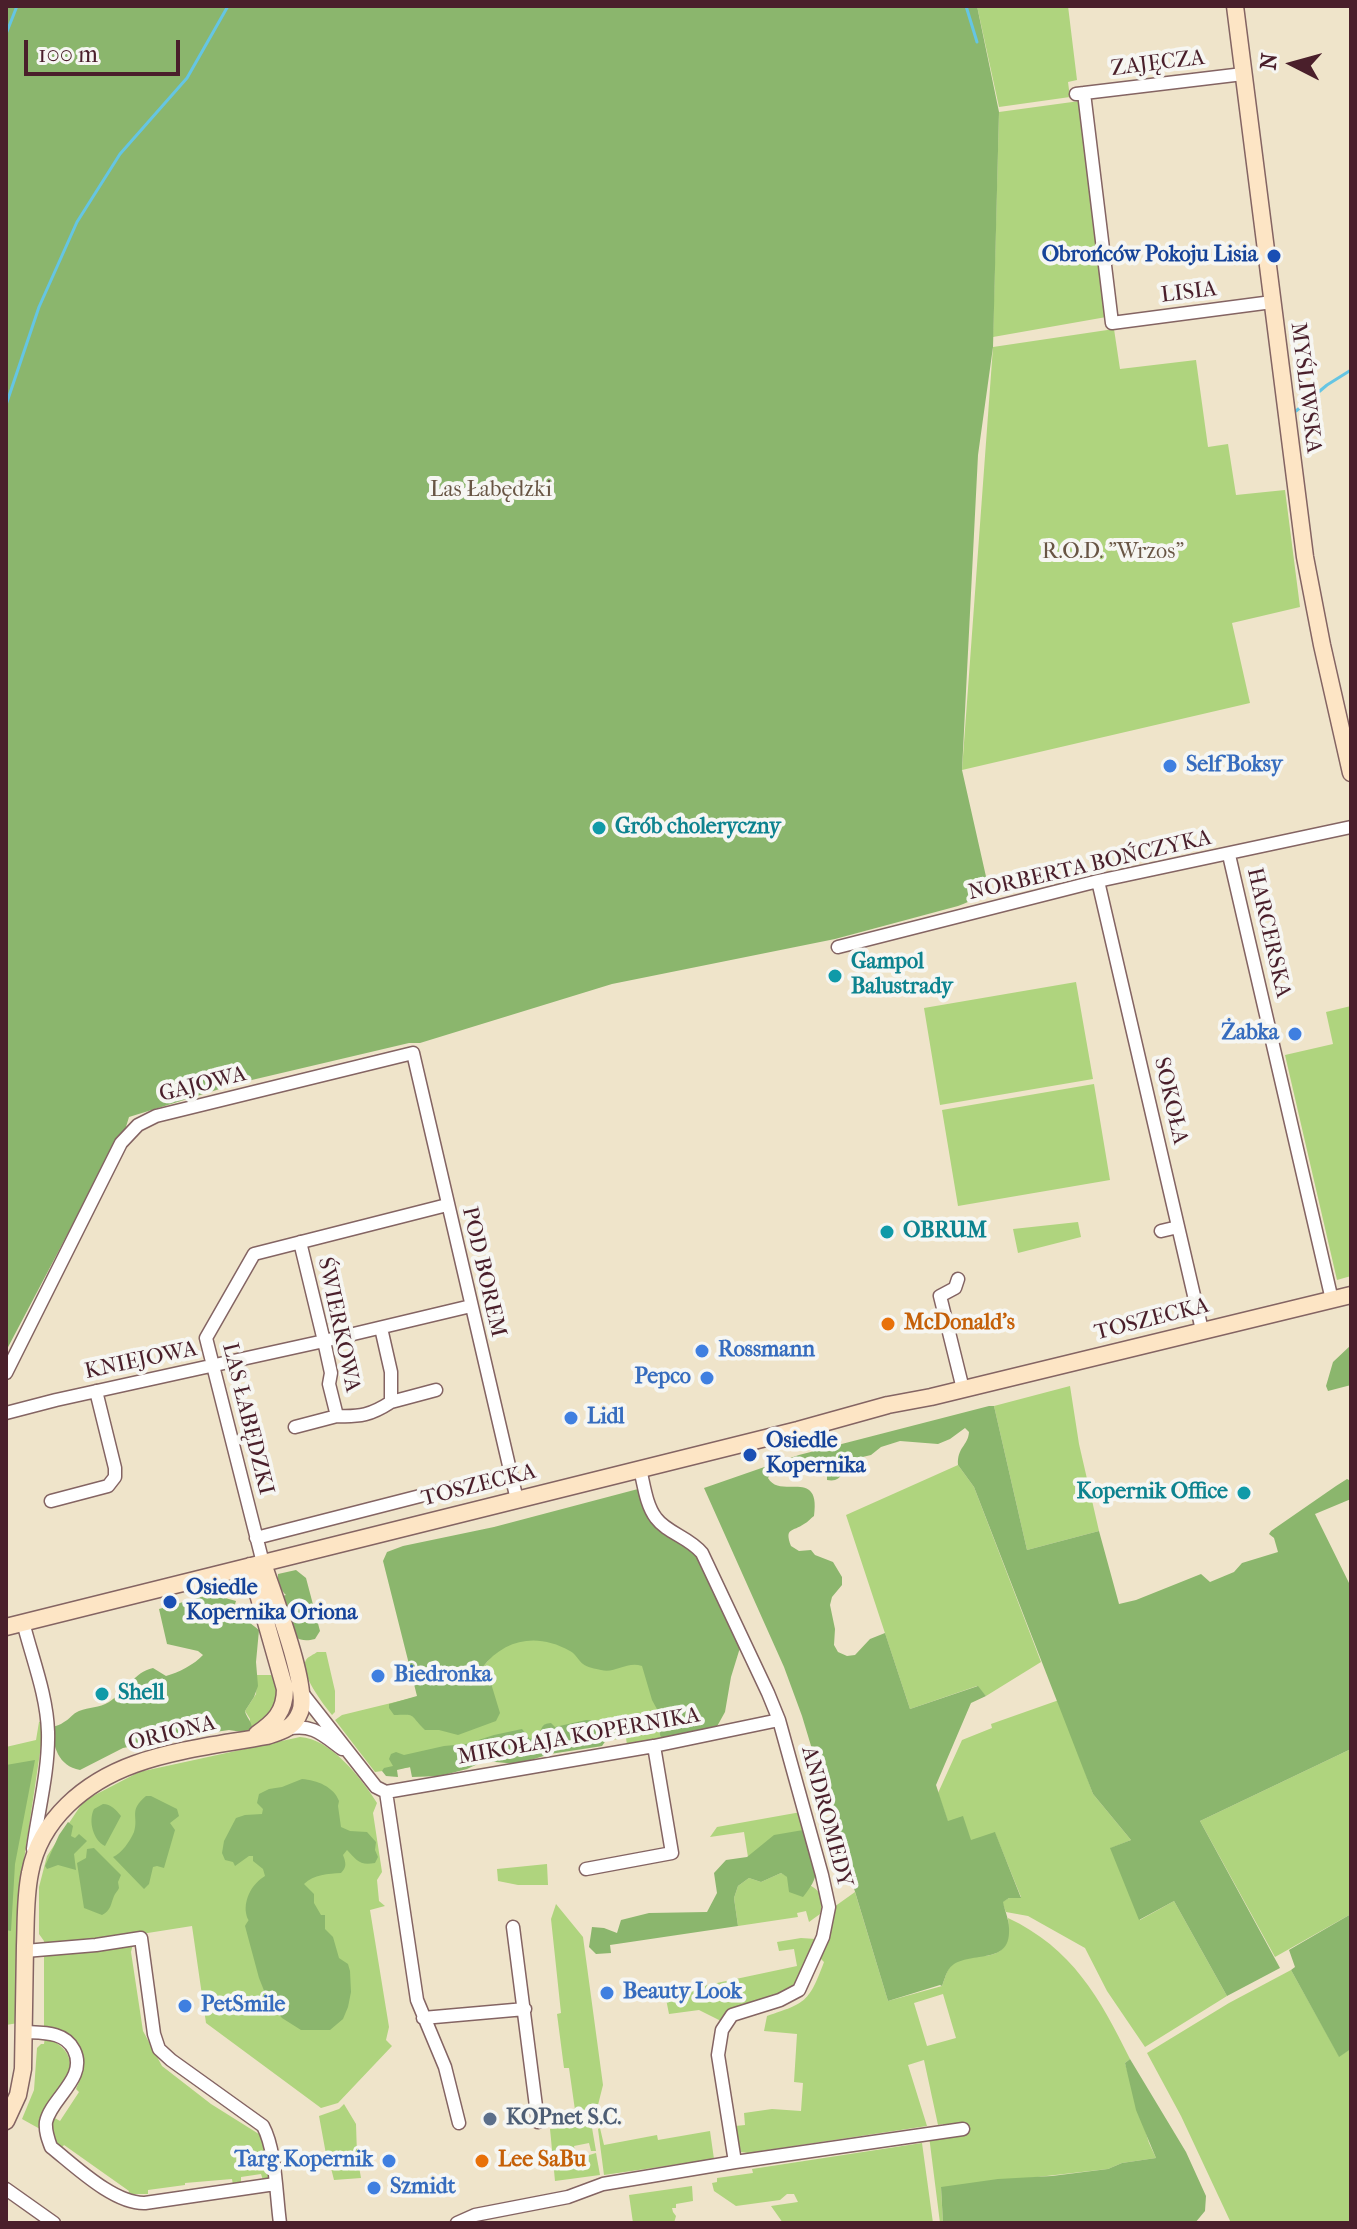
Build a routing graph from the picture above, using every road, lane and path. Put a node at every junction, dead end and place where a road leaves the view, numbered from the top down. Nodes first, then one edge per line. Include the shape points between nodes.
1 (1235, 6) edge
2 (1243, 74) junction
3 (1272, 302) junction
4 (1112, 323) joint
5 (1351, 773) edge
6 (1351, 827) edge
7 (1229, 855) junction
8 (1098, 881) junction
9 (838, 947) dead end
10 (413, 1053) joint
11 (447, 1205) junction
12 (1178, 1227) junction
13 (1161, 1231) dead end
14 (300, 1242) junction
15 (958, 1279) dead end
16 (1351, 1295) edge
17 (1332, 1300) junction
18 (471, 1306) junction
19 (381, 1328) junction
20 (1202, 1330) junction
21 (324, 1341) junction
22 (213, 1366) junction
23 (6, 1373) edge
24 (963, 1389) junction
25 (436, 1390) dead end
26 (96, 1391) junction
27 (391, 1402) junction
28 (6, 1413) edge
29 (337, 1416) junction
30 (295, 1427) dead end
31 (640, 1469) junction
32 (510, 1473) junction
33 (517, 1500) junction
34 (51, 1501) dead end
35 (256, 1538) junction
36 (256, 1565) junction
37 (23, 1622) junction
38 (6, 1627) edge
39 (296, 1713) junction
40 (779, 1720) junction
41 (654, 1746) junction
42 (386, 1792) junction
43 (32, 1864) junction
44 (586, 1869) dead end
45 (513, 1927) dead end
46 (25, 1951) junction
47 (525, 2009) junction
48 (423, 2018) junction
49 (24, 2032) junction
50 (6, 2121) edge
51 (538, 2122) dead end
52 (459, 2123) dead end
53 (963, 2129) dead end
54 (735, 2162) junction
55 (275, 2184) junction
56 (6, 2189) edge
57 (54, 2223) edge
58 (280, 2223) edge
59 (457, 2223) edge

1 - 2 street, MYŚLIWSKA
2 - 3 street, MYŚLIWSKA
2 - 4 street, ZAJĘCZA via 1080,94
3 - 4 street, LISIA
3 - 5 street, MYŚLIWSKA via 1305,557
6 - 7 street, NORBERTA BOŃCZYKA
7 - 8 street, NORBERTA BOŃCZYKA
7 - 17 street, HARCERSKA
8 - 9 street, NORBERTA BOŃCZYKA
8 - 12 street, SOKOŁA
10 - 11 street, POD BOREM
10 - 23 street, GAJOWA via 156,1116 138,1125 121,1143
11 - 14 street, LAS ŁABĘDZKI
11 - 18 street, POD BOREM
12 - 13 street
12 - 20 street, SOKOŁA
14 - 21 street, ŚWIERKOWA
14 - 22 street, LAS ŁABĘDZKI via 254,1254 206,1338
15 - 24 street via 955,1288 940,1296
16 - 17 street, TOSZECKA
17 - 20 street, TOSZECKA
18 - 19 street, KNIEJOWA
18 - 32 street, POD BOREM
19 - 21 street, KNIEJOWA
19 - 27 street, ŚWIERKOWA via 391,1372
20 - 24 street, TOSZECKA
21 - 22 street, KNIEJOWA
21 - 29 street, ŚWIERKOWA
22 - 26 street, KNIEJOWA
22 - 35 street, LAS ŁABĘDZKI
24 - 31 street, TOSZECKA
25 - 27 street, ŚWIERKOWA
26 - 28 street, KNIEJOWA
26 - 34 street via 115,1477 108,1486
27 - 29 street, ŚWIERKOWA via 374,1413
29 - 30 street, ŚWIERKOWA
31 - 33 street, TOSZECKA
31 - 40 street, ANDROMEDY via 656,1518 693,1542 709,1566
32 - 33 street, POD BOREM
32 - 35 street, TOSZECKA
33 - 36 street, TOSZECKA
35 - 36 street, LAS ŁABĘDZKI
36 - 37 street, TOSZECKA
36 - 39 street via 286,1659
37 - 38 street, TOSZECKA
37 - 43 street via 48,1733
39 - 42 street
39 - 43 street, ORIONA via 245,1740 154,1759 105,1778 61,1811
40 - 41 street, MIKOŁAJA KOPERNIKA
40 - 54 street, ANDROMEDY via 829,1907 823,1937 799,1990 732,2015 722,2030 718,2055
41 - 42 street, MIKOŁAJA KOPERNIKA
41 - 44 street via 672,1853
42 - 48 street
43 - 46 street, ORIONA
45 - 47 street
46 - 49 street, ORIONA
46 - 55 street via 141,1938 159,2049 263,2126
47 - 48 street
47 - 51 street
48 - 52 street via 445,2067
49 - 50 street, ORIONA via 20,2087
49 - 55 street via 56,2034 73,2046 76,2071 47,2119 47,2136 51,2147 121,2198 151,2203
53 - 54 street
54 - 59 street via 603,2184
55 - 58 street
56 - 57 street

